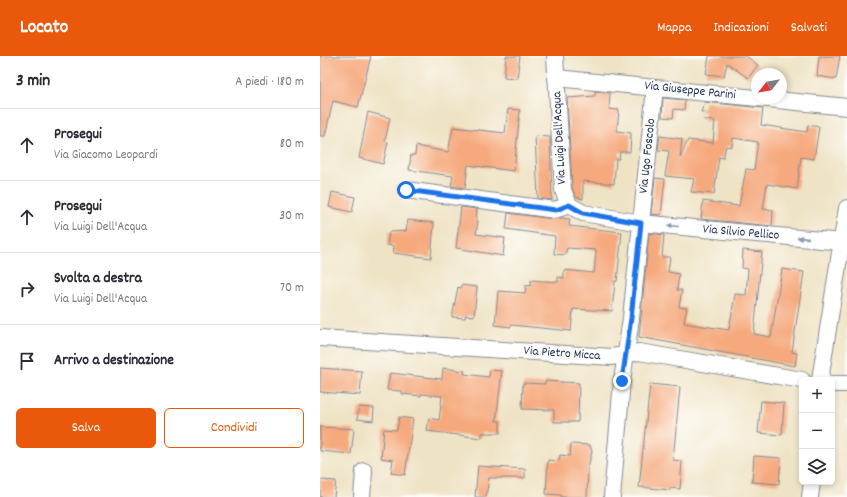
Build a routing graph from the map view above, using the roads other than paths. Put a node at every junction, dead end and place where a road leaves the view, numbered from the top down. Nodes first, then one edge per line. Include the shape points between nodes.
1 (555, 56) edge
2 (556, 78) junction
3 (655, 88) junction
4 (847, 107) edge
5 (406, 190) dead end
6 (569, 205) junction
7 (847, 208) edge
8 (641, 223) junction
9 (843, 245) edge
10 (320, 338) edge
11 (626, 355) junction
12 (821, 377) edge
13 (799, 379) edge
14 (835, 384) edge
15 (847, 384) edge
16 (364, 471) dead end
17 (812, 485) edge
18 (362, 497) edge
19 (612, 497) edge
20 (810, 497) edge

1 - 2 street, Via Luigi Dell'Acqua
2 - 3 street, Via Giuseppe Parini
2 - 6 street, Via Luigi Dell'Acqua via 563,190
3 - 4 street, Via Giuseppe Parini
3 - 8 street, Via Ugo Foscolo
5 - 6 street via 556,210
6 - 8 street via 583,213
7 - 9 street
9 -> 8 street, Via Silvio Pellico
8 - 11 street
9 - 12 street
10 - 11 street, Via Pietro Micca via 612,357
11 - 13 street, Via Pietro Micca via 639,352
11 - 19 street
14 - 15 street
16 - 18 street
17 - 20 street

